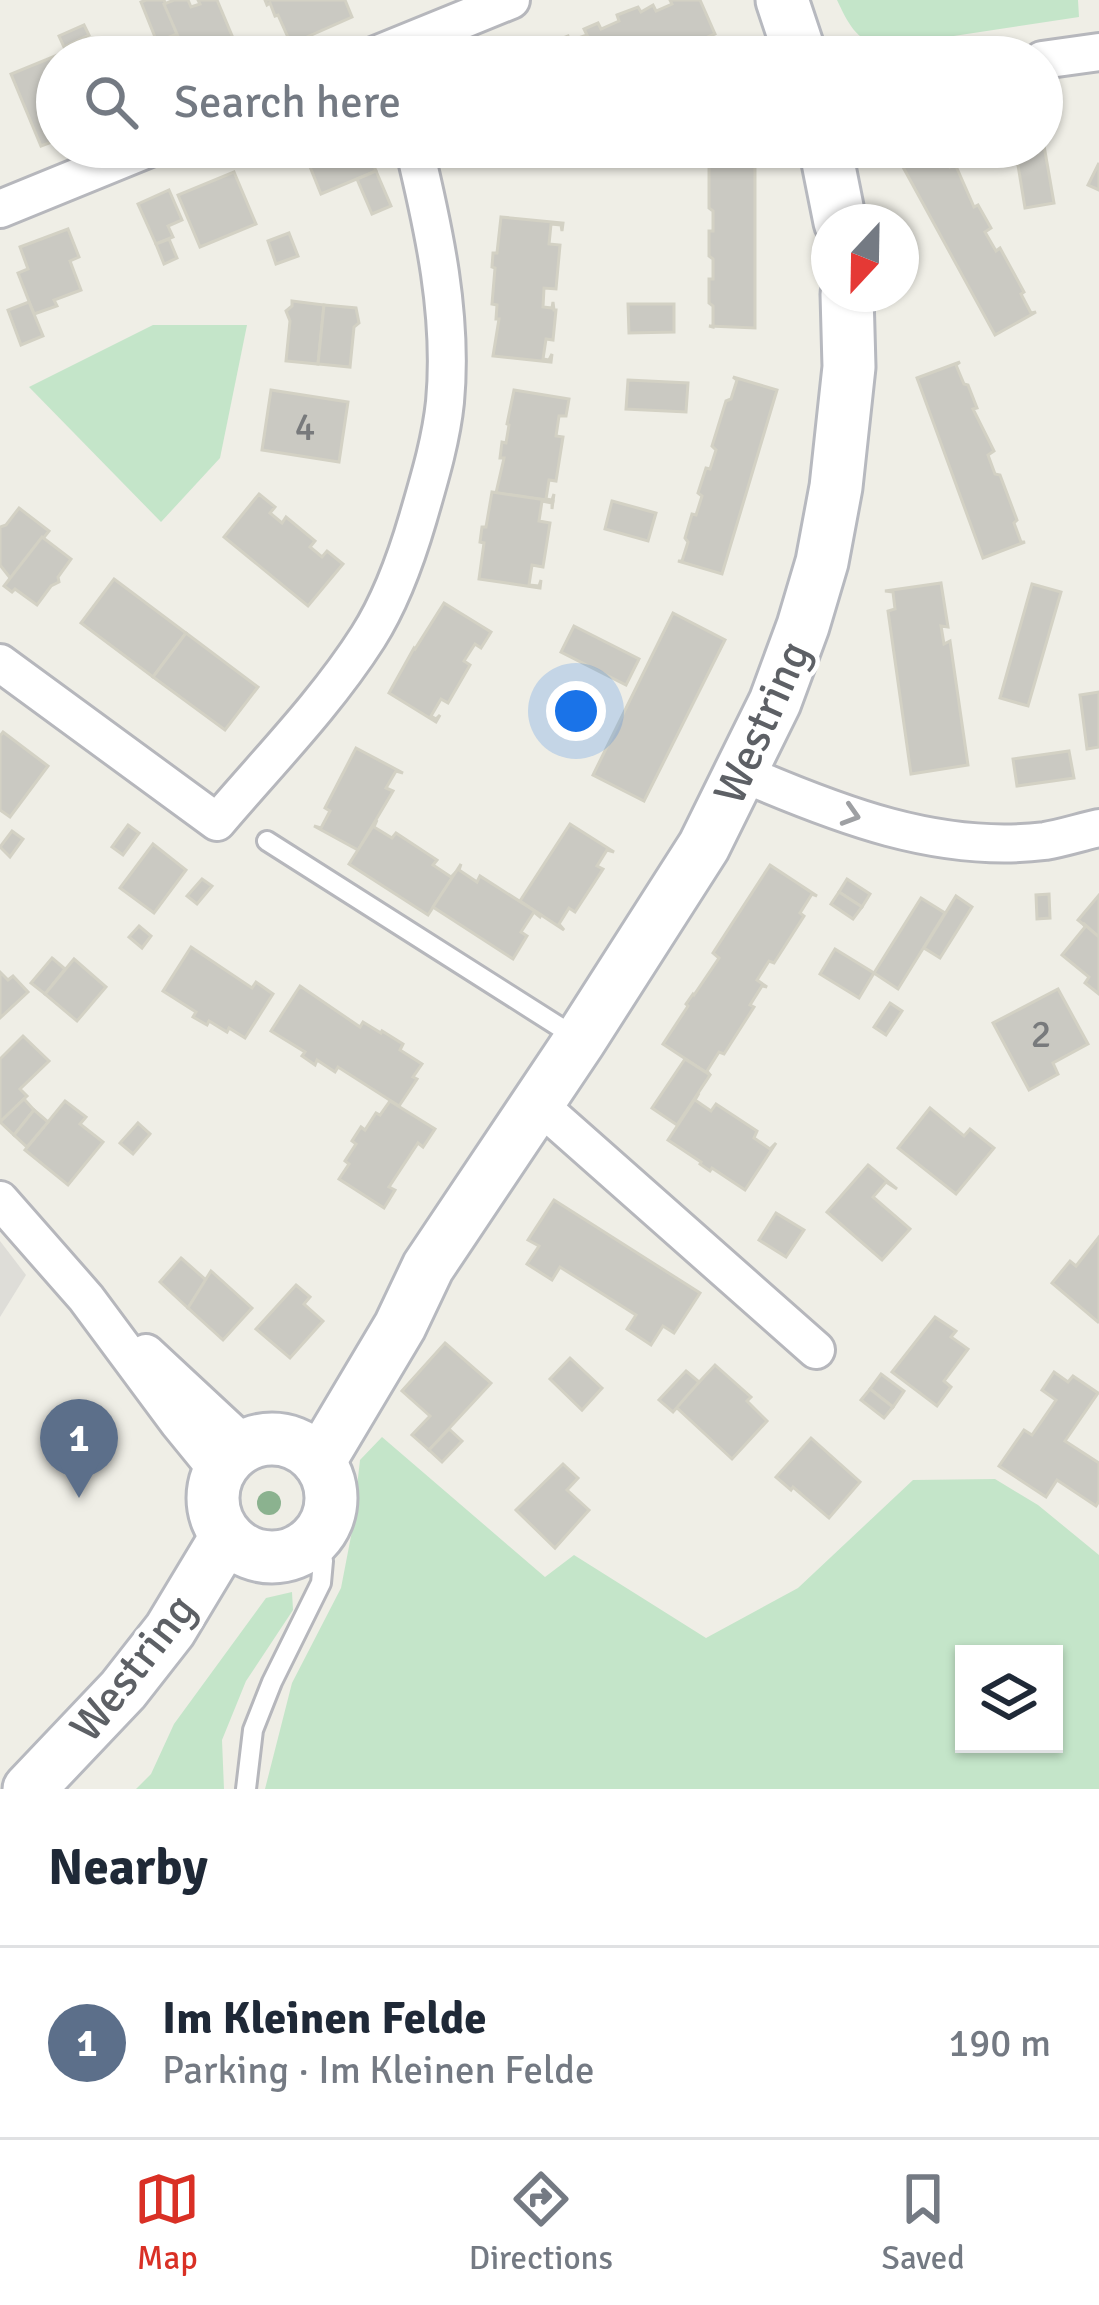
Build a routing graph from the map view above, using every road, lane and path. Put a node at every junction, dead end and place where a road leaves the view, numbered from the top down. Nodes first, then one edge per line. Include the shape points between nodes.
1 (511, 0) edge
2 (782, 0) edge
3 (425, 36) edge
4 (794, 36) edge
5 (1099, 52) edge
6 (1063, 57) edge
7 (101, 168) edge
8 (419, 168) edge
9 (829, 168) edge
10 (836, 204) edge
11 (0, 209) edge
12 (848, 312) edge
13 (0, 663) edge
14 (742, 773) junction
15 (1099, 828) edge
16 (267, 841) dead end
17 (580, 1040) junction
18 (538, 1104) junction
19 (0, 1200) edge
20 (816, 1350) dead end
21 (268, 1455) junction
22 (314, 1541) junction
23 (245, 1547) junction
24 (29, 1789) edge
25 (79, 1789) edge
26 (246, 1789) edge

1 - 3 street
2 - 4 street
5 - 6 street
7 - 11 street
8 - 13 street via 446,327 445,401 406,560 344,673 217,822
9 - 10 street
12 - 14 street, Westring via 845,424 822,562
14 -> 15 street via 814,804 959,842 1047,841
14 - 17 street, Westring
16 - 17 lane
17 - 18 street, Westring
18 - 20 street
18 - 21 street, Westring via 428,1267 400,1326
19 - 21 street via 86,1298
21 - 22 street via 327,1477 331,1501
21 - 23 street via 212,1490 214,1516
22 - 23 street via 290,1556
22 - 26 lane via 321,1583 253,1730
23 - 24 street, Westring
23 - 25 street, Westring via 240,1581

